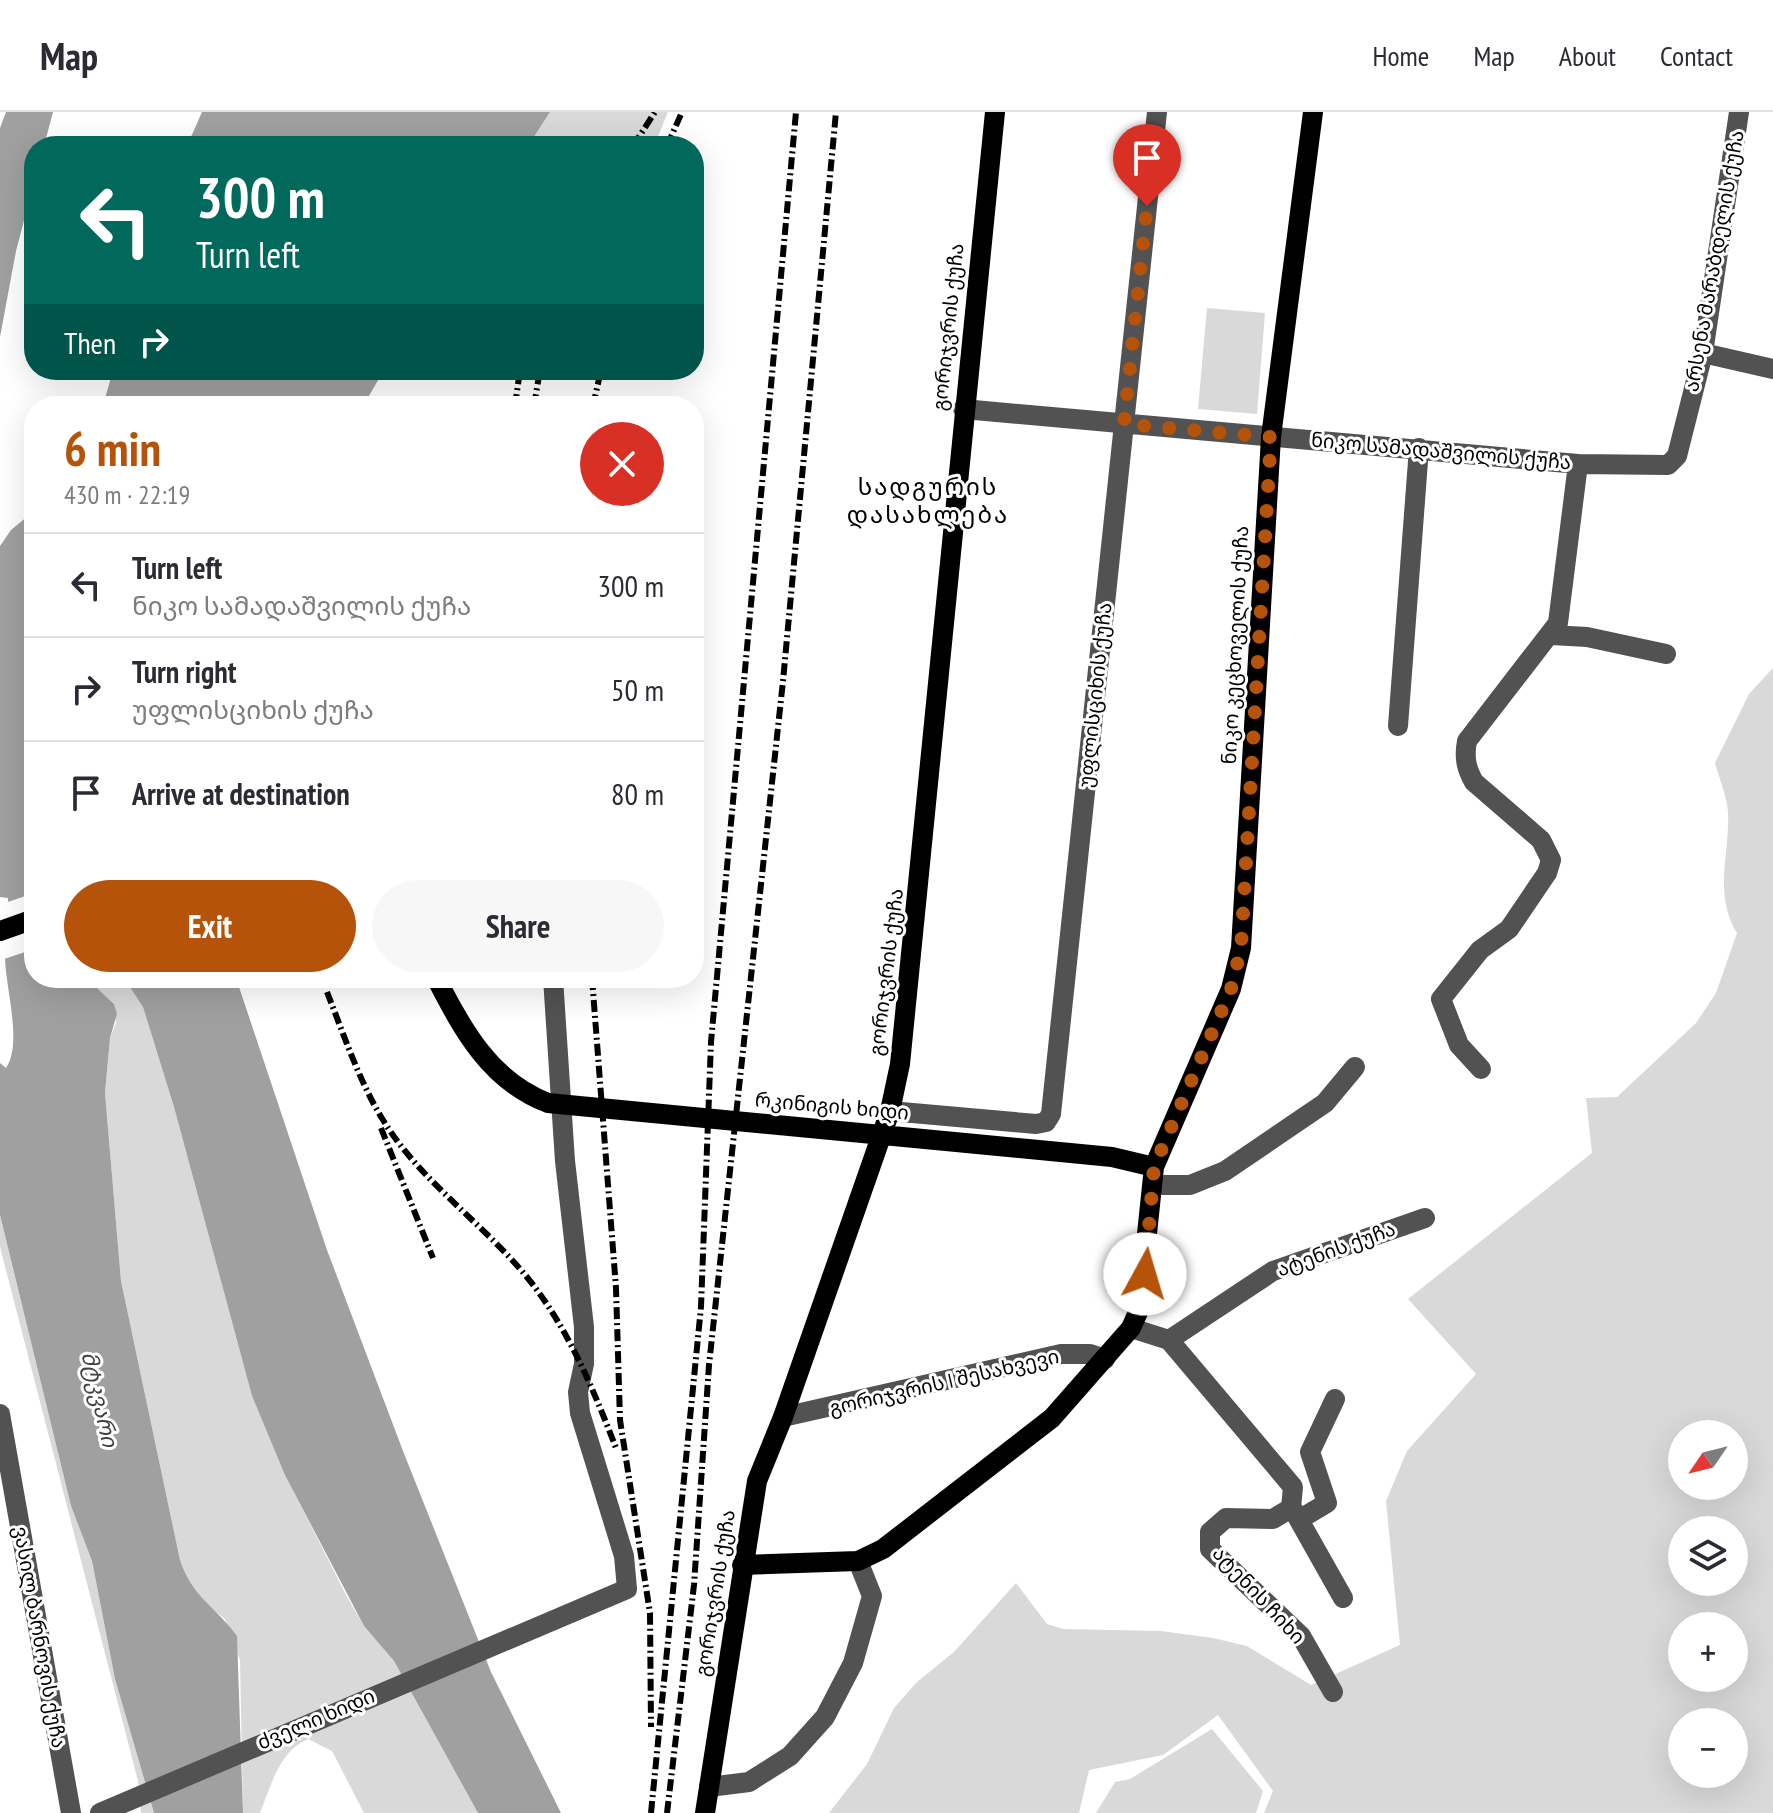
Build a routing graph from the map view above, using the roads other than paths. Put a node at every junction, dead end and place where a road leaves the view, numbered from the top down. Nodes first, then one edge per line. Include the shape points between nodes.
1 (995, 112) edge
2 (1157, 112) edge
3 (1313, 112) edge
4 (1739, 112) edge
5 (1703, 353) junction
6 (1773, 369) edge
7 (963, 409) junction
8 (1124, 424) junction
9 (1271, 437) junction
10 (1419, 448) junction
11 (1677, 456) joint
12 (1578, 464) junction
13 (1552, 635) junction
14 (1666, 654) dead end
15 (1398, 726) dead end
16 (24, 923) edge
17 (0, 931) edge
18 (441, 988) edge
19 (554, 988) edge
20 (1355, 1067) dead end
21 (1481, 1069) dead end
22 (890, 1111) junction
23 (1154, 1176) junction
24 (1425, 1218) dead end
25 (1131, 1328) junction
26 (1169, 1340) junction
27 (1105, 1359) junction
28 (1335, 1399) dead end
29 (0, 1414) edge
30 (783, 1417) junction
31 (3, 1447) edge
32 (1296, 1514) junction
33 (858, 1561) junction
34 (742, 1565) junction
35 (1343, 1598) dead end
36 (1333, 1692) dead end
37 (709, 1787) junction
38 (71, 1813) edge
39 (100, 1813) edge
40 (705, 1813) edge

1 - 7 main road, გორიჯვრის ქუჩა
2 - 8 street, უფლისციხის ქუჩა
3 - 9 main road, ნიკო კეცხოველის ქუჩა
4 - 5 street, არსენა მარაბდელის ქუჩა
5 - 6 street
5 - 11 street, არსენა მარაბდელის ქუჩა
7 - 8 street, ნიკო სამადაშვილის ქუჩა
7 - 22 main road, გორიჯვრის ქუჩა via 906,1027
8 - 9 street, ნიკო სამადაშვილის ქუჩა
8 - 22 street, უფლისციხის ქუჩა via 1051,1114 1036,1124
9 - 10 street, ნიკო სამადაშვილის ქუჩა
9 - 23 main road, ნიკო კეცხოველის ქუჩა via 1241,948 1231,989
10 - 12 street, ნიკო სამადაშვილის ქუჩა
10 - 15 street
11 - 12 street, ნიკო სამადაშვილის ქუჩა via 1668,465 1655,467
12 - 13 street via 1561,610
13 - 14 street
13 - 21 street via 1467,741 1465,752 1474,782 1541,840 1551,860 1521,914 1480,950 1441,999 1459,1045
16 - 17 main road
18 - 23 main road, რკინიგის ხიდი via 467,1036 501,1076 548,1103 1112,1157
19 - 39 street, ძველი ხიდი via 565,1161 584,1327 580,1413 624,1556 627,1589
20 - 23 street via 1325,1103 1225,1171 1190,1185
22 - 30 main road, გორიჯვრის ქუჩა
23 - 25 main road, ნიკო კეცხოველის ქუჩა via 1145,1274
24 - 26 street, ატენის ქუჩა via 1273,1271
25 - 26 street
25 - 27 main road, ნიკო კეცხოველის ქუჩა
26 - 32 street via 1286,1477 1293,1487
27 - 30 street, გორიჯვრის I შესახვევი via 1061,1354
27 - 33 main road, ნიკო კეცხოველის ქუჩა via 1052,1418 907,1532
28 - 32 street, ატენის ჩიხი via 1310,1452 1327,1503
29 - 31 street, ვასილ ბარნოვის ქუჩა
30 - 34 main road, გორიჯვრის ქუჩა via 757,1481
31 - 38 street, ვასილ ბარნოვის ქუჩა
32 - 35 street
32 - 36 street, ატენის ჩიხი via 1226,1518 1210,1532 1210,1549 1301,1636
33 - 34 main road, ნიკო კეცხოველის ქუჩა
33 - 37 street via 872,1596 853,1663 825,1717 790,1756 749,1782
34 - 37 main road, გორიჯვრის ქუჩა
37 - 40 main road, გორიჯვრის ქუჩა

